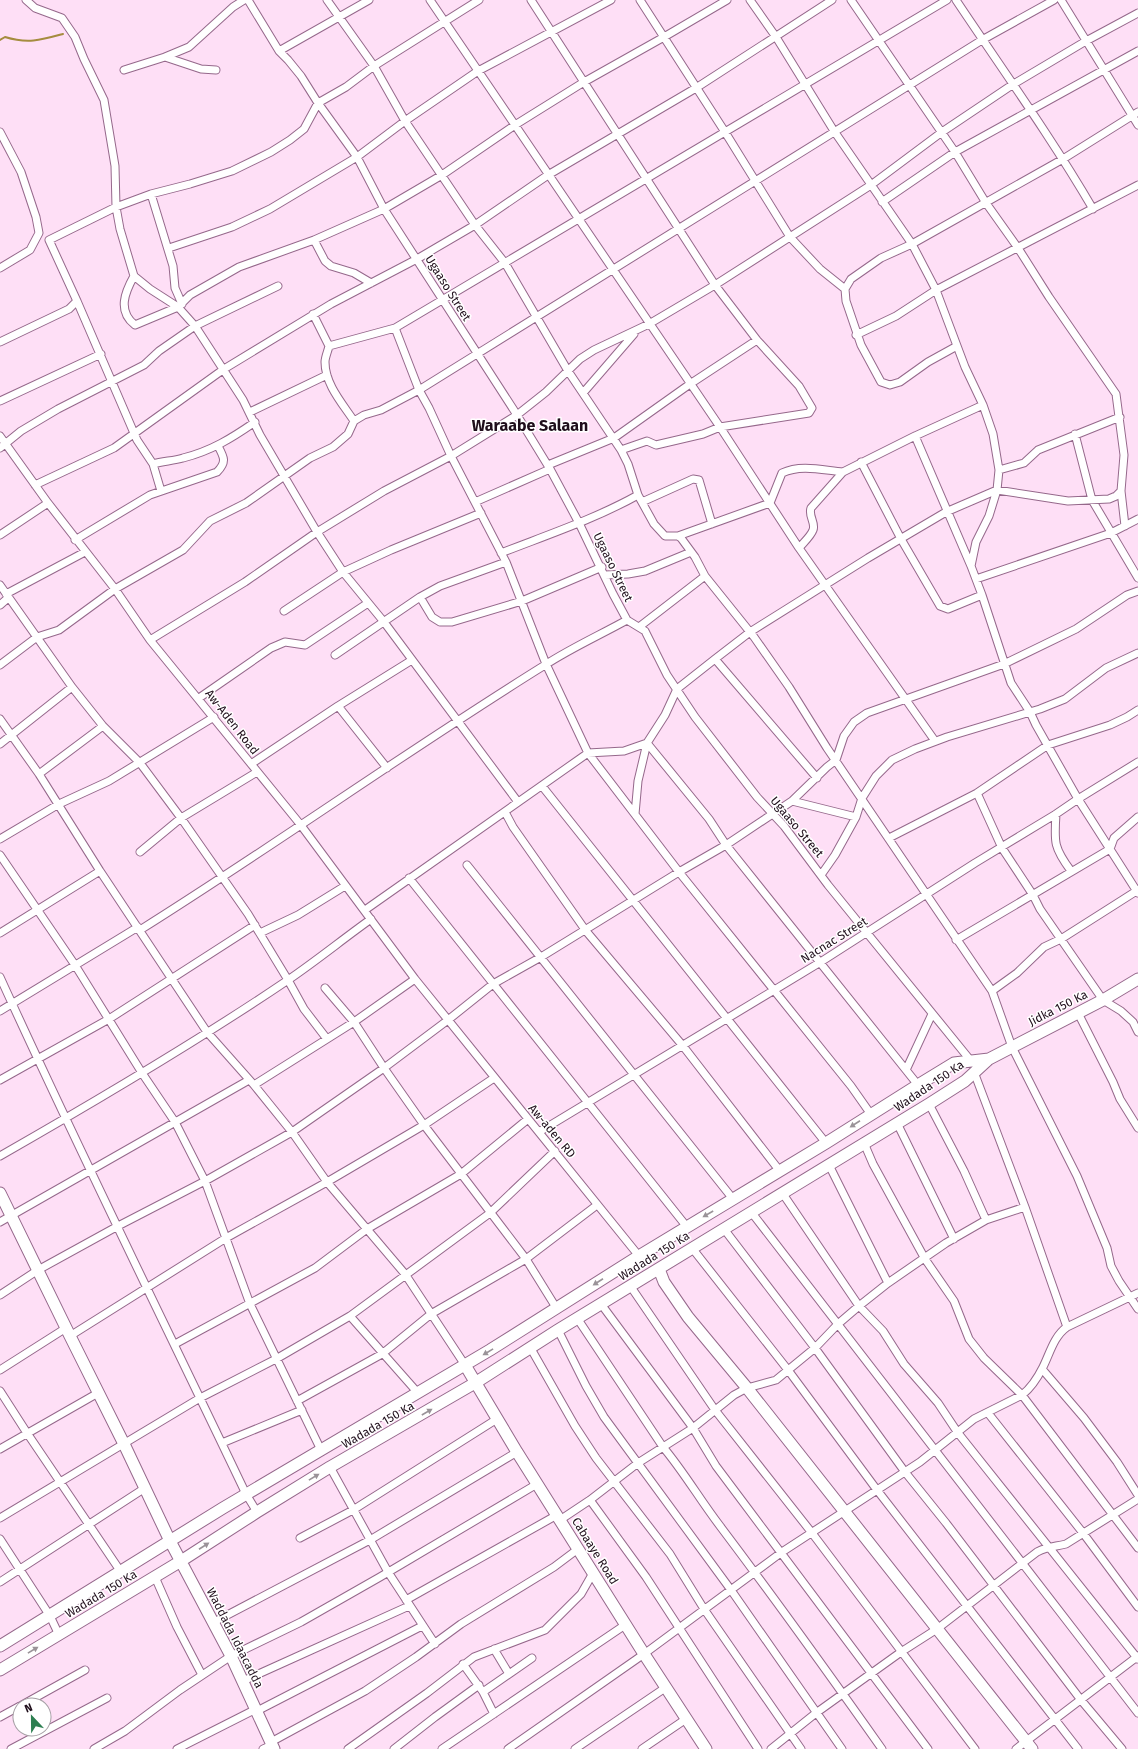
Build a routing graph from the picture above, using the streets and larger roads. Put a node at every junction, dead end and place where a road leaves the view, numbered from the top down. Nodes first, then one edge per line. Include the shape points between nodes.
1 (244, 0) edge
2 (248, 0) edge
3 (327, 0) edge
4 (369, 0) edge
5 (430, 0) edge
6 (479, 0) edge
7 (531, 0) edge
8 (611, 0) edge
9 (640, 0) edge
10 (727, 0) edge
11 (750, 0) edge
12 (832, 0) edge
13 (851, 0) edge
14 (947, 0) edge
15 (956, 0) edge
16 (1054, 0) edge
17 (1061, 0) edge
18 (28, 1) edge
19 (1138, 13) edge
20 (339, 18) junction
21 (445, 21) junction
22 (552, 33) junction
23 (776, 37) junction
24 (664, 38) junction
25 (982, 40) junction
26 (878, 41) junction
27 (1086, 41) junction
28 (279, 51) junction
29 (1138, 51) edge
30 (165, 57) junction
31 (374, 66) junction
32 (124, 70) dead end
33 (216, 70) dead end
34 (1104, 70) junction
35 (478, 71) junction
36 (584, 82) junction
37 (805, 84) junction
38 (909, 84) junction
39 (1012, 86) junction
40 (696, 88) junction
41 (318, 103) junction
42 (1029, 110) junction
43 (1135, 114) edge
44 (406, 121) junction
45 (515, 125) junction
46 (1138, 125) edge
47 (834, 131) junction
48 (0, 132) edge
49 (725, 132) junction
50 (942, 132) junction
51 (618, 134) junction
52 (955, 152) junction
53 (357, 157) junction
54 (1063, 159) junction
55 (442, 175) junction
56 (548, 175) junction
57 (647, 179) junction
58 (755, 181) junction
59 (871, 185) junction
60 (1138, 185) edge
61 (151, 194) junction
62 (882, 202) junction
63 (986, 203) junction
64 (116, 207) junction
65 (384, 208) junction
66 (1093, 208) junction
67 (578, 219) junction
68 (475, 225) junction
69 (679, 228) junction
70 (790, 237) junction
71 (314, 240) junction
72 (912, 244) junction
73 (169, 248) junction
74 (1018, 248) junction
75 (417, 259) junction
76 (505, 263) junction
77 (0, 268) edge
78 (613, 270) junction
79 (134, 276) junction
80 (371, 283) junction
81 (715, 284) junction
82 (278, 286) dead end
83 (845, 289) junction
84 (936, 290) junction
85 (442, 300) junction
86 (77, 301) junction
87 (180, 306) junction
88 (313, 314) junction
89 (535, 317) junction
90 (649, 324) junction
91 (196, 326) junction
92 (395, 328) junction
93 (636, 331) junction
94 (856, 335) junction
95 (756, 340) junction
96 (0, 342) edge
97 (329, 346) junction
98 (957, 346) junction
99 (477, 353) junction
100 (100, 354) junction
101 (224, 369) junction
102 (568, 371) junction
103 (327, 375) junction
104 (112, 381) junction
105 (690, 384) junction
106 (419, 390) junction
107 (583, 393) junction
108 (0, 401) edge
109 (983, 405) junction
110 (250, 412) junction
111 (517, 415) junction
112 (1120, 416) junction
113 (354, 421) junction
114 (255, 422) junction
115 (720, 428) junction
116 (135, 433) junction
117 (1076, 434) junction
118 (0, 436) edge
119 (914, 436) junction
120 (614, 438) junction
121 (3, 446) edge
122 (218, 446) junction
123 (621, 450) junction
124 (451, 456) junction
125 (861, 462) junction
126 (153, 464) junction
127 (549, 467) junction
128 (999, 470) junction
129 (843, 472) junction
130 (284, 476) junction
131 (35, 485) junction
132 (997, 490) junction
133 (161, 491) junction
134 (1121, 491) junction
135 (640, 499) junction
136 (1092, 500) junction
137 (475, 502) junction
138 (48, 503) junction
139 (770, 503) junction
140 (946, 512) junction
141 (481, 513) junction
142 (1138, 519) edge
143 (579, 523) junction
144 (712, 524) junction
145 (1125, 526) junction
146 (316, 532) junction
147 (1111, 533) junction
148 (0, 535) edge
149 (678, 536) junction
150 (901, 539) junction
151 (75, 540) junction
152 (799, 548) junction
153 (85, 552) junction
154 (691, 552) junction
155 (501, 553) junction
156 (506, 562) junction
157 (971, 566) junction
158 (603, 571) junction
159 (343, 572) junction
160 (705, 576) junction
161 (1138, 578) edge
162 (976, 579) junction
163 (0, 585) edge
164 (826, 586) junction
165 (115, 589) junction
166 (1138, 591) edge
167 (982, 595) junction
168 (7, 596) junction
169 (420, 597) junction
170 (522, 601) junction
171 (368, 603) junction
172 (0, 604) edge
173 (284, 611) dead end
174 (627, 620) junction
175 (384, 622) junction
176 (639, 627) junction
177 (750, 632) junction
178 (37, 638) junction
179 (150, 640) junction
180 (1138, 653) edge
181 (335, 655) dead end
182 (716, 658) junction
183 (412, 660) junction
184 (546, 664) junction
185 (1004, 664) junction
186 (0, 665) edge
187 (72, 687) junction
188 (677, 689) junction
189 (199, 698) junction
190 (907, 700) junction
191 (338, 706) junction
192 (1138, 710) edge
193 (1030, 712) junction
194 (0, 718) edge
195 (214, 718) junction
196 (459, 721) junction
197 (103, 726) junction
198 (13, 735) junction
199 (935, 741) junction
200 (647, 743) junction
201 (0, 744) edge
202 (1048, 745) junction
203 (588, 753) junction
204 (836, 760) junction
205 (1138, 762) edge
206 (140, 763) junction
207 (251, 764) junction
208 (387, 768) junction
209 (257, 772) junction
210 (39, 774) junction
211 (817, 778) junction
212 (542, 786) junction
213 (977, 793) junction
214 (862, 798) junction
215 (1078, 799) junction
216 (792, 801) junction
217 (518, 802) junction
218 (59, 804) junction
219 (504, 812) junction
220 (635, 814) junction
221 (772, 814) junction
222 (1056, 814) junction
223 (1138, 817) edge
224 (181, 818) junction
225 (856, 818) junction
226 (300, 824) junction
227 (889, 838) junction
228 (0, 839) edge
229 (726, 845) junction
230 (1002, 848) junction
231 (1110, 849) junction
232 (140, 852) dead end
233 (0, 855) edge
234 (467, 865) dead end
235 (100, 871) junction
236 (1071, 871) junction
237 (679, 872) junction
238 (821, 875) junction
239 (224, 877) junction
240 (409, 878) junction
241 (346, 886) junction
242 (1137, 891) edge
243 (1033, 894) junction
244 (926, 896) junction
245 (633, 901) junction
246 (37, 910) junction
247 (365, 910) junction
248 (371, 919) junction
249 (255, 924) junction
250 (139, 928) junction
251 (586, 931) junction
252 (0, 933) edge
253 (260, 933) junction
254 (867, 933) junction
255 (1061, 939) junction
256 (956, 940) junction
257 (541, 957) junction
258 (820, 963) junction
259 (75, 965) junction
260 (0, 977) edge
261 (171, 978) junction
262 (415, 979) junction
263 (1138, 979) edge
264 (288, 980) junction
265 (493, 984) junction
266 (325, 988) dead end
267 (773, 991) junction
268 (992, 991) junction
269 (1104, 1000) junction
270 (12, 1004) junction
271 (0, 1011) edge
272 (1078, 1013) junction
273 (932, 1014) junction
274 (109, 1019) junction
275 (727, 1019) junction
276 (448, 1020) junction
277 (354, 1022) junction
278 (207, 1032) junction
279 (1138, 1032) edge
280 (327, 1039) junction
281 (683, 1046) junction
282 (1012, 1046) junction
283 (988, 1058) junction
284 (38, 1060) junction
285 (971, 1061) junction
286 (384, 1068) junction
287 (906, 1070) junction
288 (974, 1072) junction
289 (142, 1073) junction
290 (635, 1074) junction
291 (494, 1078) junction
292 (0, 1080) edge
293 (251, 1083) junction
294 (918, 1085) junction
295 (588, 1102) junction
296 (929, 1104) junction
297 (870, 1114) junction
298 (66, 1118) junction
299 (528, 1119) junction
300 (175, 1122) junction
301 (897, 1123) junction
302 (424, 1125) junction
303 (1137, 1127) edge
304 (292, 1132) junction
305 (539, 1132) junction
306 (826, 1142) junction
307 (864, 1143) junction
308 (555, 1151) junction
309 (0, 1156) edge
310 (830, 1165) junction
311 (92, 1170) junction
312 (779, 1170) junction
313 (461, 1174) junction
314 (205, 1181) junction
315 (327, 1182) junction
316 (0, 1192) edge
317 (783, 1194) junction
318 (733, 1199) junction
319 (597, 1205) junction
320 (1025, 1206) junction
321 (490, 1213) junction
322 (752, 1213) junction
323 (11, 1214) junction
324 (986, 1220) junction
325 (0, 1222) edge
326 (118, 1226) junction
327 (687, 1226) junction
328 (367, 1229) junction
329 (724, 1229) junction
330 (226, 1238) junction
331 (954, 1239) junction
332 (692, 1248) junction
333 (639, 1256) junction
334 (526, 1259) junction
335 (925, 1259) junction
336 (659, 1269) junction
337 (38, 1270) junction
338 (405, 1274) junction
339 (888, 1283) junction
340 (147, 1287) junction
341 (631, 1287) junction
342 (1138, 1293) edge
343 (0, 1295) edge
344 (1130, 1296) junction
345 (250, 1304) junction
346 (601, 1304) junction
347 (859, 1306) junction
348 (557, 1309) junction
349 (1138, 1309) edge
350 (431, 1314) junction
351 (350, 1316) junction
352 (577, 1318) junction
353 (838, 1324) junction
354 (1067, 1327) junction
355 (558, 1330) junction
356 (68, 1332) junction
357 (175, 1344) junction
358 (530, 1347) junction
359 (814, 1348) junction
360 (382, 1354) junction
361 (276, 1359) junction
362 (465, 1365) junction
363 (1042, 1369) junction
364 (0, 1370) edge
365 (788, 1370) junction
366 (475, 1383) junction
367 (747, 1388) junction
368 (0, 1391) edge
369 (98, 1393) junction
370 (418, 1393) junction
371 (1022, 1395) junction
372 (200, 1398) junction
373 (297, 1401) junction
374 (302, 1410) junction
375 (715, 1410) junction
376 (988, 1413) junction
377 (497, 1419) junction
378 (692, 1428) junction
379 (958, 1432) junction
380 (27, 1433) junction
381 (222, 1443) junction
382 (124, 1444) junction
383 (663, 1447) junction
384 (0, 1449) edge
385 (321, 1450) junction
386 (936, 1450) junction
387 (517, 1452) junction
388 (638, 1463) junction
389 (330, 1467) junction
390 (904, 1472) junction
391 (615, 1481) junction
392 (60, 1482) junction
393 (537, 1484) junction
394 (145, 1488) junction
395 (877, 1490) junction
396 (246, 1494) junction
397 (1138, 1495) edge
398 (1138, 1499) edge
399 (590, 1500) junction
400 (353, 1510) junction
401 (844, 1511) junction
402 (257, 1512) junction
403 (1112, 1515) junction
404 (559, 1517) junction
405 (0, 1518) edge
406 (89, 1525) junction
407 (812, 1533) junction
408 (1083, 1533) junction
409 (300, 1538) dead end
410 (0, 1539) edge
411 (370, 1540) junction
412 (170, 1541) junction
413 (1049, 1546) junction
414 (1138, 1548) edge
415 (578, 1549) junction
416 (782, 1552) junction
417 (181, 1561) junction
418 (1022, 1563) junction
419 (20, 1570) junction
420 (755, 1571) junction
421 (121, 1572) junction
422 (388, 1572) junction
423 (593, 1573) junction
424 (155, 1577) junction
425 (0, 1582) edge
426 (993, 1585) junction
427 (731, 1590) junction
428 (407, 1603) junction
429 (967, 1605) junction
430 (1138, 1606) edge
431 (704, 1609) junction
432 (50, 1616) junction
433 (214, 1622) junction
434 (625, 1625) junction
435 (422, 1626) junction
436 (680, 1628) junction
437 (937, 1628) junction
438 (59, 1634) junction
439 (435, 1644) junction
440 (0, 1646) edge
441 (494, 1649) junction
442 (901, 1652) junction
443 (644, 1654) junction
444 (232, 1656) junction
445 (1138, 1657) edge
446 (532, 1658) dead end
447 (463, 1664) junction
448 (0, 1670) edge
449 (85, 1670) dead end
450 (872, 1673) junction
451 (509, 1674) junction
452 (202, 1675) junction
453 (1110, 1677) junction
454 (243, 1681) junction
455 (481, 1688) junction
456 (666, 1688) junction
457 (843, 1694) junction
458 (37, 1697) edge
459 (107, 1698) dead end
460 (1081, 1700) junction
461 (256, 1710) junction
462 (12, 1711) edge
463 (816, 1713) junction
464 (1138, 1713) edge
465 (494, 1714) junction
466 (0, 1717) edge
467 (686, 1719) junction
468 (1055, 1719) junction
469 (790, 1733) junction
470 (1029, 1745) edge
471 (270, 1746) edge
472 (11, 1749) edge
473 (94, 1749) edge
474 (177, 1749) edge
475 (348, 1749) edge
476 (394, 1749) edge
477 (442, 1749) edge
478 (508, 1749) edge
479 (575, 1749) edge
480 (642, 1749) edge
481 (706, 1749) edge
482 (758, 1749) edge
483 (771, 1749) edge
484 (801, 1749) edge
485 (842, 1749) edge
486 (882, 1749) edge
487 (928, 1749) edge
488 (975, 1749) edge
489 (1016, 1749) edge
490 (1078, 1749) edge
491 (1122, 1749) edge

1 - 30 street via 189,47
2 - 28 street, Ugaaso Street
3 - 20 street
4 - 20 street
5 - 21 street
6 - 21 street
7 - 22 street
8 - 22 street
9 - 24 street
10 - 24 street
11 - 23 street
12 - 23 street
13 - 26 street
14 - 26 street
15 - 25 street
16 - 25 street
17 - 27 street
18 - 64 street via 35,8 62,18 75,37 104,100 115,166
19 - 27 street
20 - 28 street
20 - 31 street
21 - 31 street
21 - 35 street
22 - 35 street
22 - 36 street
23 - 37 street
23 - 40 street
24 - 36 street
24 - 40 street
25 - 38 street
25 - 39 street
26 - 37 street
26 - 38 street
27 - 34 street
27 - 39 street
28 - 41 street, Ugaaso Street via 301,76
29 - 34 street
30 - 32 street
30 - 33 street via 201,69
31 - 41 street via 346,87
31 - 44 street
34 - 42 street
34 - 43 street
35 - 44 street
35 - 45 street
36 - 45 street
36 - 51 street
37 - 47 street
37 - 49 street
38 - 47 street
38 - 50 street
39 - 42 street
39 - 50 street
40 - 49 street
40 - 51 street
41 - 53 street, Ugaaso Street
41 - 61 street via 304,129 271,152 232,171
42 - 52 street
42 - 54 street
43 - 46 street
43 - 54 street
44 - 53 street
44 - 55 street
45 - 55 street
45 - 56 street
47 - 58 street
47 - 59 street
48 - 77 street via 21,172 36,217 38,233 30,250
49 - 57 street
49 - 58 street
50 - 52 street
50 - 59 street
51 - 56 street
51 - 57 street
52 - 62 street
52 - 63 street
53 - 65 street, Ugaaso Street
53 - 73 street via 252,218 225,230
54 - 63 street
54 - 66 street
55 - 65 street
55 - 68 street
56 - 67 street
56 - 68 street
57 - 67 street
57 - 69 street
58 - 69 street
58 - 70 street
59 - 62 street
59 - 70 street
60 - 66 street
61 - 64 street
61 - 73 street
62 - 72 street
63 - 72 street
63 - 74 street
64 - 79 street
64 - 86 street via 49,240
65 - 71 street
65 - 75 street, Ugaaso Street
66 - 74 street
67 - 76 street
67 - 78 street
68 - 75 street
68 - 76 street
69 - 78 street
69 - 81 street
70 - 81 street
70 - 83 street via 820,269
71 - 80 street via 325,261 331,266 354,273
71 - 87 street via 239,267 190,295
72 - 83 street via 865,268 851,279
72 - 84 street
73 - 87 street
74 - 84 street
74 - 112 street via 1116,394
75 - 80 street
75 - 85 street, Ugaaso Street
76 - 85 street
76 - 89 street
78 - 89 street
78 - 90 street
79 - 87 street via 150,289
79 - 87 street via 125,291 124,299 129,321 135,325
80 - 88 street
81 - 90 street
81 - 95 street
82 - 91 street
83 - 94 street
84 - 94 street via 896,316
84 - 98 street
85 - 92 street
85 - 99 street, Ugaaso Street
86 - 96 street via 68,309
86 - 100 street
87 - 91 street
88 - 97 street
88 - 101 street
89 - 99 street
89 - 102 street
90 - 93 street
90 - 105 street
91 - 101 street
91 - 104 street via 159,351 144,365
92 - 97 street
92 - 106 street
93 - 102 street via 594,350
93 - 107 street
94 - 98 street via 881,382 890,384 900,382
95 - 105 street
95 - 115 street via 799,386 812,408 809,413
97 - 103 street via 325,361
98 - 109 street
99 - 106 street
99 - 111 street, Ugaaso Street
100 - 104 street
100 - 108 street
101 - 110 street
101 - 116 street
102 - 107 street
102 - 111 street
103 - 110 street
103 - 113 street
104 - 116 street
104 - 121 street via 21,431
105 - 115 street
105 - 120 street
106 - 113 street
106 - 124 street
107 - 120 street
109 - 119 street
109 - 128 street via 993,434
110 - 114 street
111 - 124 street
111 - 127 street, Ugaaso Street
112 - 117 street
112 - 134 street via 1124,455
113 - 130 street via 348,434 333,447 310,458
114 - 122 street
114 - 130 street
115 - 123 street via 656,445 647,441
115 - 139 street
116 - 126 street
116 - 131 street via 114,448
117 - 128 street via 1038,450 1024,463
117 - 136 street
118 - 121 street, Aw-Aden Road
119 - 125 street
119 - 140 street
120 - 123 street
120 - 127 street
121 - 131 street, Aw-Aden Road
122 - 126 street
122 - 133 street via 225,458 224,465 217,472
123 - 135 street
124 - 137 street
124 - 146 street via 384,491
125 - 129 street
125 - 150 street
126 - 133 street
127 - 137 street
127 - 143 street, Ugaaso Street
128 - 132 street
129 - 139 street via 790,469 782,473
129 - 152 street via 811,508 809,513 814,526 813,531
130 - 146 street
130 - 165 street via 246,503 210,522 182,550
131 - 138 street, Aw-Aden Road
132 - 136 street via 1068,500
132 - 140 street
132 - 157 street via 989,516 976,542
133 - 151 street
134 - 136 street via 1109,499
134 - 145 street
135 - 143 street
135 - 144 street via 693,479 698,480
135 - 149 street via 659,531 665,536
136 - 147 street
137 - 141 street
138 - 148 street
138 - 151 street, Aw-Aden Road
139 - 144 street
139 - 152 street
140 - 150 street
140 - 157 street
141 - 155 street
141 - 159 street
142 - 145 street
143 - 155 street
143 - 158 street, Ugaaso Street
144 - 149 street
145 - 147 street
146 - 159 street
146 - 179 street via 245,582
147 - 161 street
147 - 162 street
149 - 154 street
150 - 164 street
150 - 167 street via 940,606 948,609
151 - 153 street, Aw-Aden Road
152 - 164 street
153 - 165 street, Aw-Aden Road
153 - 168 street
154 - 158 street via 645,571 628,574
154 - 160 street
155 - 156 street
156 - 169 street via 440,586
156 - 170 street
157 - 162 street
158 - 170 street
158 - 174 street, Ugaaso Street
159 - 171 street
159 - 173 street
160 - 176 street
160 - 177 street
162 - 167 street
163 - 168 street
164 - 177 street
164 - 190 street
165 - 178 street via 59,630
165 - 179 street, Aw-Aden Road
166 - 185 street via 1127,595 1076,629
167 - 185 street
168 - 172 street
168 - 178 street
169 - 170 street via 432,617 440,622 452,622
169 - 175 street
170 - 184 street
171 - 175 street
171 - 189 street via 305,645 285,642 271,648
174 - 176 street, Ugaaso Street
174 - 184 street
175 - 181 street
175 - 183 street
176 - 188 street, Ugaaso Street via 649,637
177 - 182 street
177 - 204 street
178 - 186 street
178 - 187 street
179 - 189 street, Aw-Aden Road
180 - 193 street via 1106,668 1065,699
182 - 188 street
182 - 211 street
183 - 191 street
183 - 196 street
184 - 196 street
184 - 203 street
185 - 190 street
185 - 193 street via 1011,683
187 - 197 street
187 - 198 street
188 - 200 street via 665,715
188 - 221 street, Ugaaso Street via 700,723
189 - 195 street, Aw-Aden Road
190 - 199 street
190 - 204 street via 867,713 854,722 844,736
191 - 207 street
191 - 208 street
192 - 202 street via 1110,725
193 - 199 street
193 - 202 street
194 - 198 street
195 - 206 street
195 - 207 street, Aw-Aden Road
196 - 208 street
196 - 217 street
197 - 206 street
197 - 210 street
198 - 201 street
198 - 210 street
199 - 214 street via 892,760 876,776
200 - 203 street via 624,751
200 - 220 street via 638,781
200 - 229 street via 709,819
202 - 213 street
202 - 215 street
203 - 212 street
203 - 220 street
204 - 211 street
204 - 214 street
205 - 215 street, Nacnac Street
206 - 218 street via 109,781
206 - 224 street
207 - 209 street, Aw-Aden Road
208 - 226 street
209 - 224 street
209 - 226 street, Aw-Aden Road
210 - 218 street
211 - 216 street
212 - 217 street
212 - 245 street
213 - 227 street
213 - 230 street
214 - 225 street
214 - 227 street
215 - 222 street, Nacnac Street
215 - 231 street
216 - 221 street
216 - 225 street
217 - 219 street
218 - 228 street
218 - 235 street
219 - 240 street
219 - 251 street
220 - 237 street
221 - 229 street
221 - 238 street, Ugaaso Street
222 - 230 street, Nacnac Street
222 - 236 street via 1054,841 1061,858
223 - 231 street via 1114,838
224 - 232 street
224 - 239 street
225 - 238 street
226 - 239 street
226 - 241 street, Aw-Aden Road
227 - 244 street
229 - 237 street
229 - 258 street
230 - 243 street
230 - 244 street, Nacnac Street
231 - 236 street
231 - 242 street
233 - 246 street
234 - 257 street
235 - 246 street
235 - 250 street
236 - 243 street
237 - 245 street
237 - 267 street
238 - 254 street, Ugaaso Street
239 - 249 street
239 - 250 street
240 - 247 street
240 - 265 street
241 - 247 street, Aw-Aden Road
241 - 253 street via 298,915
242 - 255 street
243 - 255 street
243 - 256 street
244 - 254 street, Nacnac Street
244 - 256 street
245 - 251 street
245 - 275 street
246 - 252 street
246 - 259 street
247 - 248 street, Aw-Aden Road
248 - 262 street, Aw-Aden Road
248 - 264 street
249 - 253 street
249 - 261 street
250 - 259 street
250 - 261 street
251 - 257 street
251 - 281 street
253 - 264 street
254 - 258 street, Nacnac Street
254 - 273 street, Ugaaso Street
255 - 268 street via 1044,947 1017,973
255 - 269 street
256 - 268 street
257 - 265 street
257 - 290 street
258 - 267 street, Nacnac Street
258 - 287 street
259 - 270 street
259 - 274 street
260 - 270 street
261 - 274 street
261 - 278 street
262 - 276 street, Aw-Aden Road
262 - 277 street
263 - 269 street, Jidka 150 Ka
264 - 278 street
264 - 280 street via 304,1009
265 - 276 street
265 - 295 street
266 - 277 street
267 - 275 street, Nacnac Street
267 - 297 street via 851,1086
268 - 282 street
269 - 272 street, Jidka 150 Ka
269 - 279 street via 1133,1022
270 - 271 street
270 - 284 street
272 - 282 street, Jidka 150 Ka
272 - 303 street via 1120,1099
273 - 285 street, Ugaaso Street
273 - 287 street
274 - 284 street
274 - 289 street
275 - 281 street, Nacnac Street
275 - 306 street
276 - 286 street
276 - 291 street, Aw-aden RD
277 - 280 street
277 - 286 street
278 - 289 street
278 - 293 street
280 - 293 street
281 - 290 street, Nacnac Street
281 - 312 street
282 - 283 street, Jidka 150 Ka
282 - 344 street via 1077,1176 1107,1248 1111,1266
283 - 285 street, Wadada 150 Ka
283 - 288 street, Wadada 150 Ka
284 - 292 street
284 - 298 street
285 - 294 street, Wadada 150 Ka via 954,1063
286 - 302 street
286 - 304 street
287 - 294 street
288 - 296 street, Wadada 150 Ka via 965,1081
288 - 320 street
289 - 298 street
289 - 300 street
290 - 295 street, Nacnac Street
290 - 318 street
291 - 299 street, Aw-aden RD
291 - 302 street
293 - 300 street
293 - 304 street
294 - 297 street, Wadada 150 Ka
295 - 305 street, Nacnac Street
295 - 327 street
296 - 301 street, Wadada 150 Ka
296 - 324 street
297 -> 306 street, Wadada 150 Ka
298 - 309 street
298 - 311 street
299 - 305 street, Aw-aden RD
299 - 313 street
300 - 311 street
300 - 314 street
301 - 307 street, Wadada 150 Ka
301 - 331 street
302 - 313 street
302 - 315 street
304 - 314 street
304 - 315 street
305 - 308 street, Aw-aden RD
306 - 312 street, Wadada 150 Ka
307 - 310 street, Wadada 150 Ka
307 - 335 street
308 - 319 street, Aw-aden RD
308 - 321 street
310 - 317 street, Wadada 150 Ka
310 - 339 street
311 - 323 street
311 - 326 street
312 - 318 street, Wadada 150 Ka
313 - 321 street
313 - 328 street
314 - 326 street
314 - 330 street
315 - 328 street
315 - 330 street
316 - 323 street, Waddada Idaacadda
317 - 322 street, Wadada 150 Ka
317 - 347 street
318 -> 327 street, Wadada 150 Ka
319 - 333 street, Aw-aden RD
319 - 334 street
320 - 324 street
320 - 354 street
321 - 334 street
321 - 338 street
322 - 329 street, Wadada 150 Ka
322 - 353 street
323 - 325 street
323 - 337 street, Waddada Idaacadda
324 - 331 street
326 - 337 street
326 - 340 street
327 - 333 street, Wadada 150 Ka
328 - 338 street
328 - 345 street via 316,1268
329 - 332 street, Wadada 150 Ka
329 - 359 street
330 - 340 street
330 - 345 street
331 - 335 street
332 - 336 street, Wadada 150 Ka
332 - 365 street
333 -> 348 street, Wadada 150 Ka
334 - 348 street
334 - 350 street
335 - 339 street
335 - 371 street via 954,1301 969,1339 984,1358
336 - 341 street, Wadada 150 Ka
336 - 367 street via 664,1282 688,1317
337 - 343 street
337 - 356 street, Waddada Idaacadda
338 - 350 street
338 - 351 street
339 - 347 street
340 - 356 street
340 - 357 street
341 - 346 street, Wadada 150 Ka
341 - 375 street
342 - 344 street
344 - 349 street
344 - 354 street
345 - 357 street
345 - 361 street
346 - 352 street, Wadada 150 Ka
346 - 378 street
347 - 353 street
347 - 379 street via 883,1330 904,1364 938,1403
348 -> 362 street, Wadada 150 Ka
350 - 360 street
350 - 362 street
351 - 360 street
351 - 361 street
352 - 355 street, Wadada 150 Ka
352 - 383 street
353 - 359 street
353 - 386 street
354 - 363 street via 1060,1332
355 - 358 street, Wadada 150 Ka
355 - 388 street via 604,1417
356 - 364 street
356 - 369 street, Waddada Idaacadda
357 - 372 street
358 - 366 street, Wadada 150 Ka
358 - 391 street via 575,1426
359 - 365 street
359 - 390 street
360 - 370 street
360 - 373 street
361 - 372 street
361 - 373 street
362 - 366 street, Cabaaye Road
362 - 370 street, Wadada 150 Ka
363 - 371 street
363 - 397 street via 1084,1418
365 - 367 street via 776,1380
365 - 395 street
366 - 377 street, Cabaaye Road
389 -> 366 street, Wadada 150 Ka
367 - 375 street
367 - 401 street
368 - 380 street
369 - 380 street
369 - 382 street, Waddada Idaacadda
370 - 385 street, Wadada 150 Ka
371 - 376 street
371 - 403 street
372 - 381 street
372 - 382 street
373 - 374 street
374 - 381 street
374 - 385 street
375 - 378 street
375 - 407 street
376 - 379 street via 974,1419
376 - 408 street
377 - 387 street, Cabaaye Road
377 - 400 street
378 - 383 street
378 - 416 street via 716,1466
379 - 386 street
379 - 413 street
380 - 384 street
380 - 392 street
381 - 396 street
382 - 392 street
382 - 394 street, Waddada Idaacadda
383 - 388 street
383 - 420 street
385 - 396 street, Wadada 150 Ka
386 - 390 street
386 - 418 street
387 - 393 street, Cabaaye Road
387 - 411 street
388 - 391 street
388 - 427 street
389 - 400 street
402 -> 389 street, Wadada 150 Ka
390 - 395 street
390 - 426 street
391 - 399 street
391 - 431 street via 670,1554
392 - 405 street
392 - 406 street
393 - 404 street, Cabaaye Road
393 - 422 street
394 - 406 street
394 - 412 street, Waddada Idaacadda
395 - 401 street
395 - 429 street
396 - 402 street
396 - 412 street, Wadada 150 Ka
398 - 403 street
399 - 404 street
399 - 436 street
400 - 409 street
400 - 411 street
401 - 407 street
401 - 437 street
417 -> 402 street, Wadada 150 Ka
403 - 408 street
403 - 414 street
404 - 415 street, Cabaaye Road
404 - 428 street
406 - 419 street
406 - 421 street
407 - 416 street
407 - 442 street
408 - 413 street via 1066,1544
408 - 430 street
410 - 419 street
411 - 422 street
411 - 433 street
412 - 417 street, Waddada Idaacadda
412 - 421 street, Wadada 150 Ka
413 - 418 street
413 - 445 street
415 - 423 street, Cabaaye Road
415 - 439 street via 554,1567 479,1612
416 - 420 street
416 - 450 street
417 - 424 street, Wadada 150 Ka
417 - 433 street, Waddada Idaacadda
418 - 426 street
418 - 453 street
419 - 425 street
419 - 432 street
420 - 427 street
420 - 457 street
421 - 432 street, Wadada 150 Ka
422 - 428 street
422 - 444 street via 301,1622
423 - 434 street, Cabaaye Road
423 - 441 street via 581,1594 545,1630
424 - 438 street, Wadada 150 Ka
424 - 452 street
426 - 429 street
426 - 460 street
427 - 431 street
427 - 463 street
428 - 435 street
428 - 454 street
429 - 437 street
429 - 468 street
431 - 436 street
431 - 469 street
432 - 438 street
432 - 440 street, Wadada 150 Ka
433 - 444 street, Waddada Idaacadda
434 - 443 street, Cabaaye Road
434 - 465 street
435 - 439 street
435 - 461 street
436 - 443 street
436 - 482 street
437 - 442 street
437 - 470 street
448 -> 438 street, Wadada 150 Ka
439 - 471 street via 365,1691
441 - 447 street
441 - 451 street
442 - 450 street
442 - 488 street
443 - 456 street, Cabaaye Road
443 - 478 street
444 - 452 street
444 - 454 street, Waddada Idaacadda
445 - 453 street
446 - 451 street
447 - 455 street
447 - 475 street
449 - 458 street
450 - 457 street
450 - 487 street
451 - 455 street
452 - 473 street via 125,1731
453 - 460 street
453 - 464 street
454 - 461 street, Waddada Idaacadda
455 - 465 street
455 - 476 street via 430,1720
456 - 467 street, Cabaaye Road
456 - 479 street
457 - 463 street
457 - 486 street
459 - 472 street
460 - 468 street
460 - 491 street
461 - 471 street, Waddada Idaacadda
461 - 474 street
462 - 466 street
463 - 469 street
463 - 485 street
465 - 477 street
467 - 480 street
467 - 481 street, Cabaaye Road
468 - 470 street
468 - 490 street
469 - 483 street
469 - 484 street
470 - 489 street

